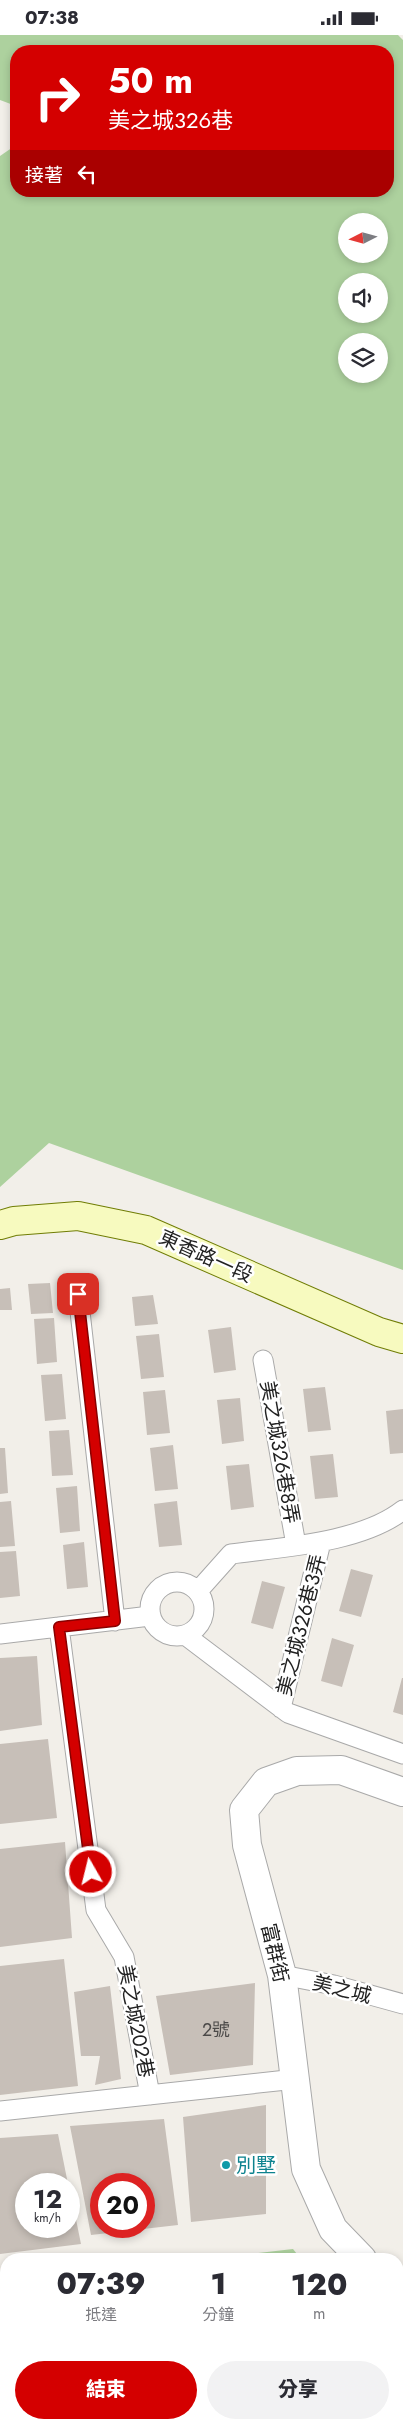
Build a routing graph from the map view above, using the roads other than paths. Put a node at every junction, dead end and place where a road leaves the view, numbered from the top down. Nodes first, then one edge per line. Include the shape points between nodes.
1 (0, 1225) edge
2 (78, 1294) dead end
3 (403, 1339) edge
4 (263, 1360) dead end
5 (403, 1511) edge
6 (321, 1542) junction
7 (296, 1545) junction
8 (198, 1591) junction
9 (150, 1616) junction
10 (115, 1621) junction
11 (59, 1627) junction
12 (0, 1634) edge
13 (185, 1635) junction
14 (281, 1708) junction
15 (403, 1754) edge
16 (403, 1792) edge
17 (282, 1975) junction
18 (403, 2004) edge
19 (296, 2079) junction
20 (150, 2095) junction
21 (0, 2111) edge
22 (356, 2253) edge

1 - 3 street, 東香路一段 via 78,1216 146,1230 379,1332
2 - 10 lane
4 - 7 lane, 美之城326巷8弄
5 - 6 lane via 392,1519
6 - 7 lane
6 - 14 lane, 美之城326巷3弄
7 - 8 lane via 231,1553
8 - 9 lane via 180,1581 169,1582 152,1596
8 - 13 lane via 204,1612 201,1622
9 - 10 lane
9 - 13 lane via 164,1633
10 - 11 lane
11 - 12 lane
11 - 20 lane, 美之城202巷 via 96,1910 124,1957
13 - 14 lane
14 - 15 lane
16 - 17 street, 富群街 via 342,1770 297,1771 266,1782 244,1809 247,1845
17 - 18 lane, 美之城
17 - 19 street, 富群街
19 - 20 lane
19 - 22 street, 富群街 via 306,2169 333,2229
20 - 21 lane

